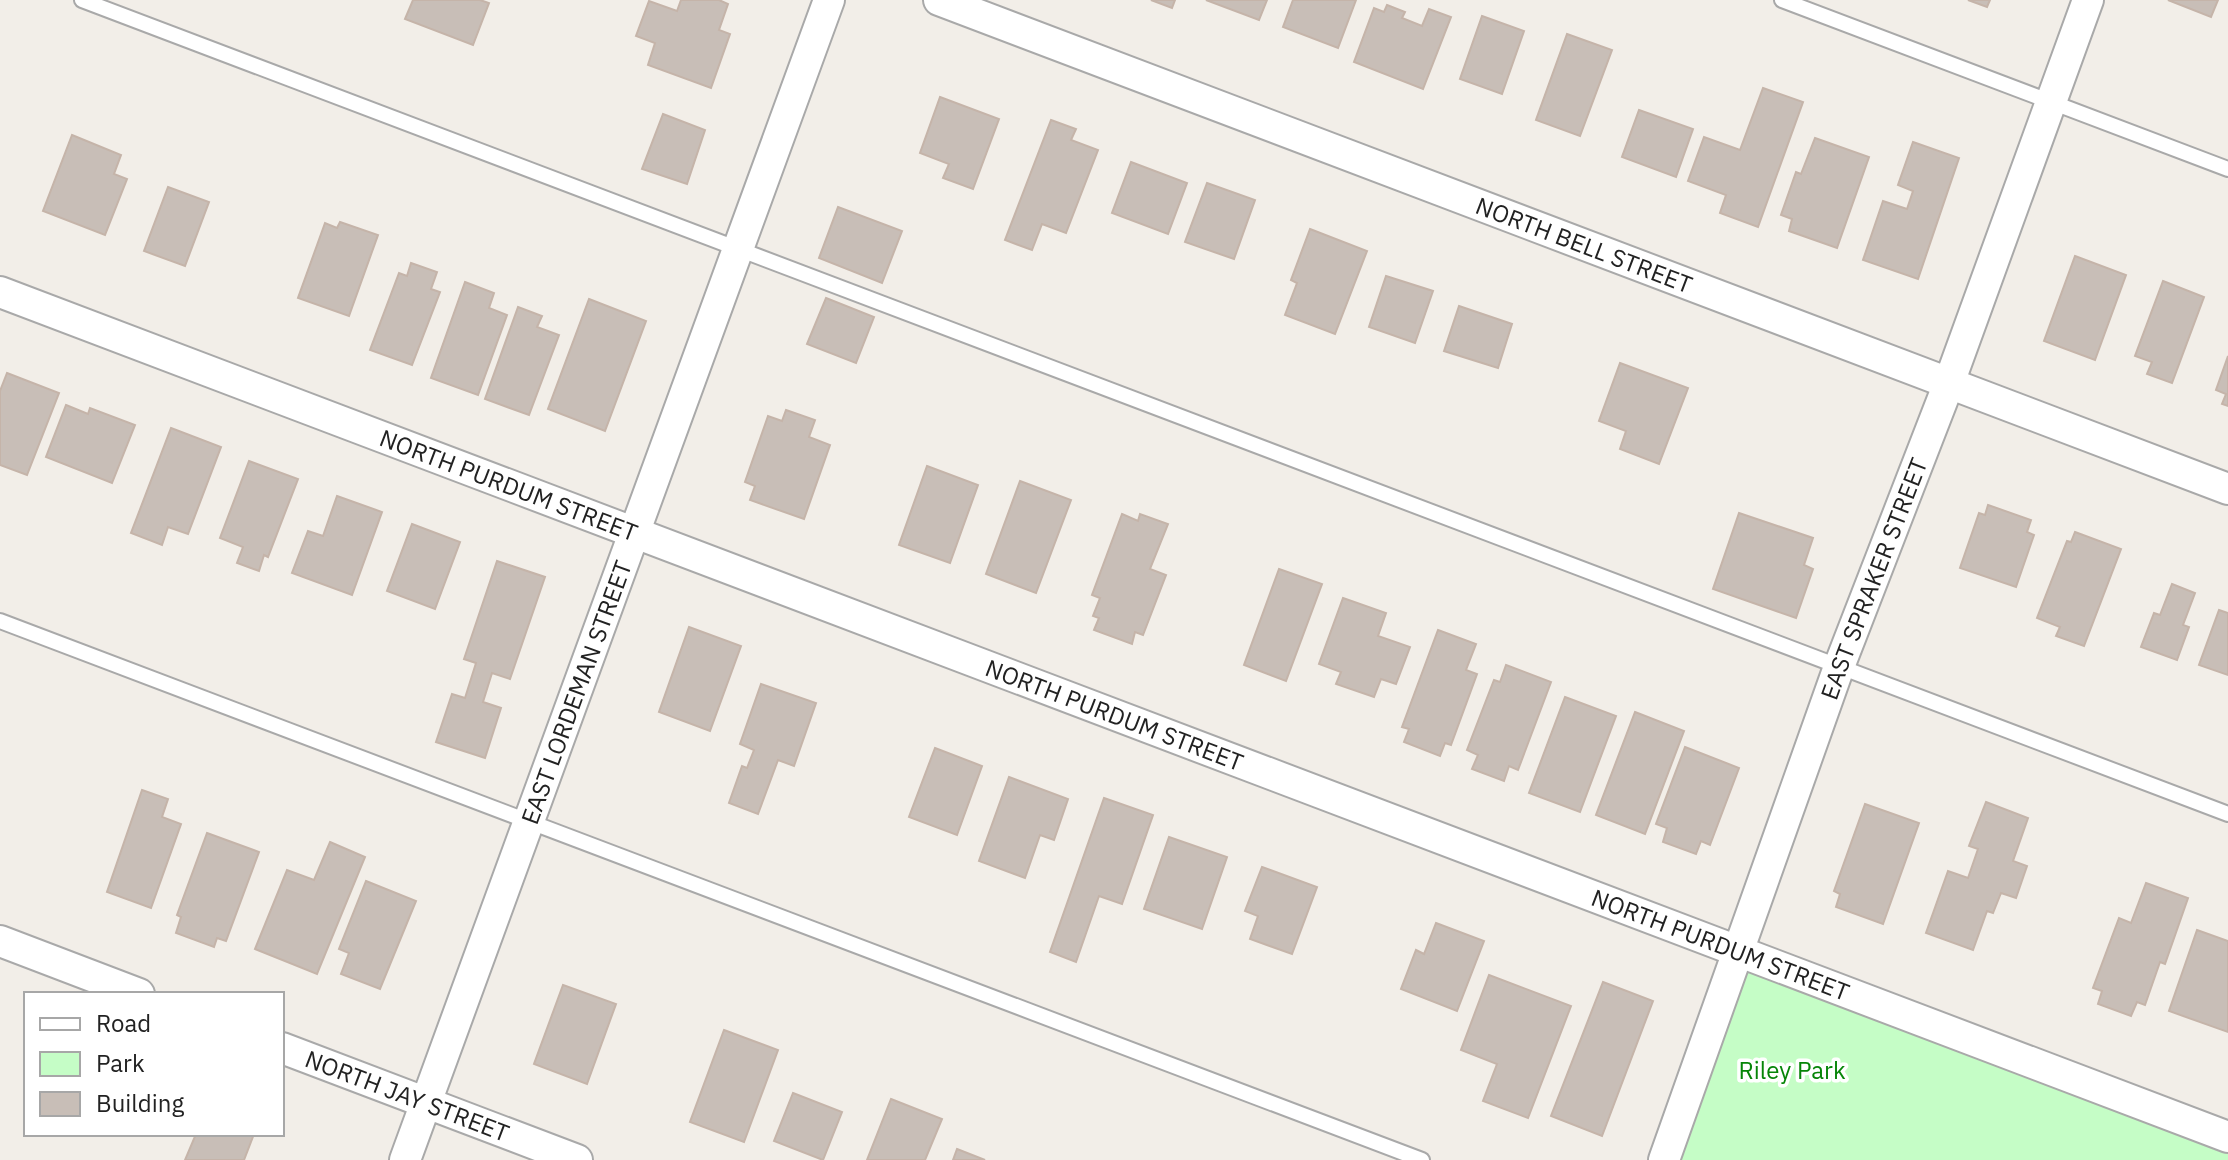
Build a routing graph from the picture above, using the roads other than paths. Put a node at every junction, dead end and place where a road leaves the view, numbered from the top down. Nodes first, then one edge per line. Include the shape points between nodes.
1 (82, 0) edge
2 (829, 0) edge
3 (939, 0) edge
4 (1782, 0) edge
5 (2088, 0) edge
6 (2050, 102) junction
7 (2228, 169) edge
8 (737, 250) junction
9 (0, 292) edge
10 (1949, 383) junction
11 (2228, 489) edge
12 (634, 533) junction
13 (0, 621) edge
14 (1840, 664) junction
15 (2228, 814) edge
16 (528, 822) junction
17 (0, 941) edge
18 (1739, 952) junction
19 (134, 992) edge
20 (284, 1049) edge
21 (426, 1103) junction
22 (2228, 1137) edge
23 (405, 1160) edge
24 (577, 1160) edge
25 (1422, 1160) edge
26 (1664, 1160) edge

1 - 8 lane
2 - 8 street, EAST LORDEMAN STREET
3 - 10 street, NORTH BELL STREET
4 - 6 lane
5 - 6 street, EAST SPRAKER STREET
6 - 7 lane
6 - 10 street, EAST SPRAKER STREET
8 - 12 street, EAST LORDEMAN STREET
8 - 14 lane
9 - 12 street, NORTH PURDUM STREET
10 - 11 street, NORTH BELL STREET
10 - 14 street, EAST SPRAKER STREET
12 - 16 street, EAST LORDEMAN STREET
12 - 18 street, NORTH PURDUM STREET
13 - 16 lane
14 - 15 lane
14 - 18 street, EAST SPRAKER STREET
16 - 21 street, EAST LORDEMAN STREET
16 - 25 lane
17 - 19 street
18 - 22 street, NORTH PURDUM STREET
18 - 26 street, EAST SPRAKER STREET
20 - 21 street, NORTH JAY STREET
21 - 23 street, EAST LORDEMAN STREET
21 - 24 street, NORTH JAY STREET

